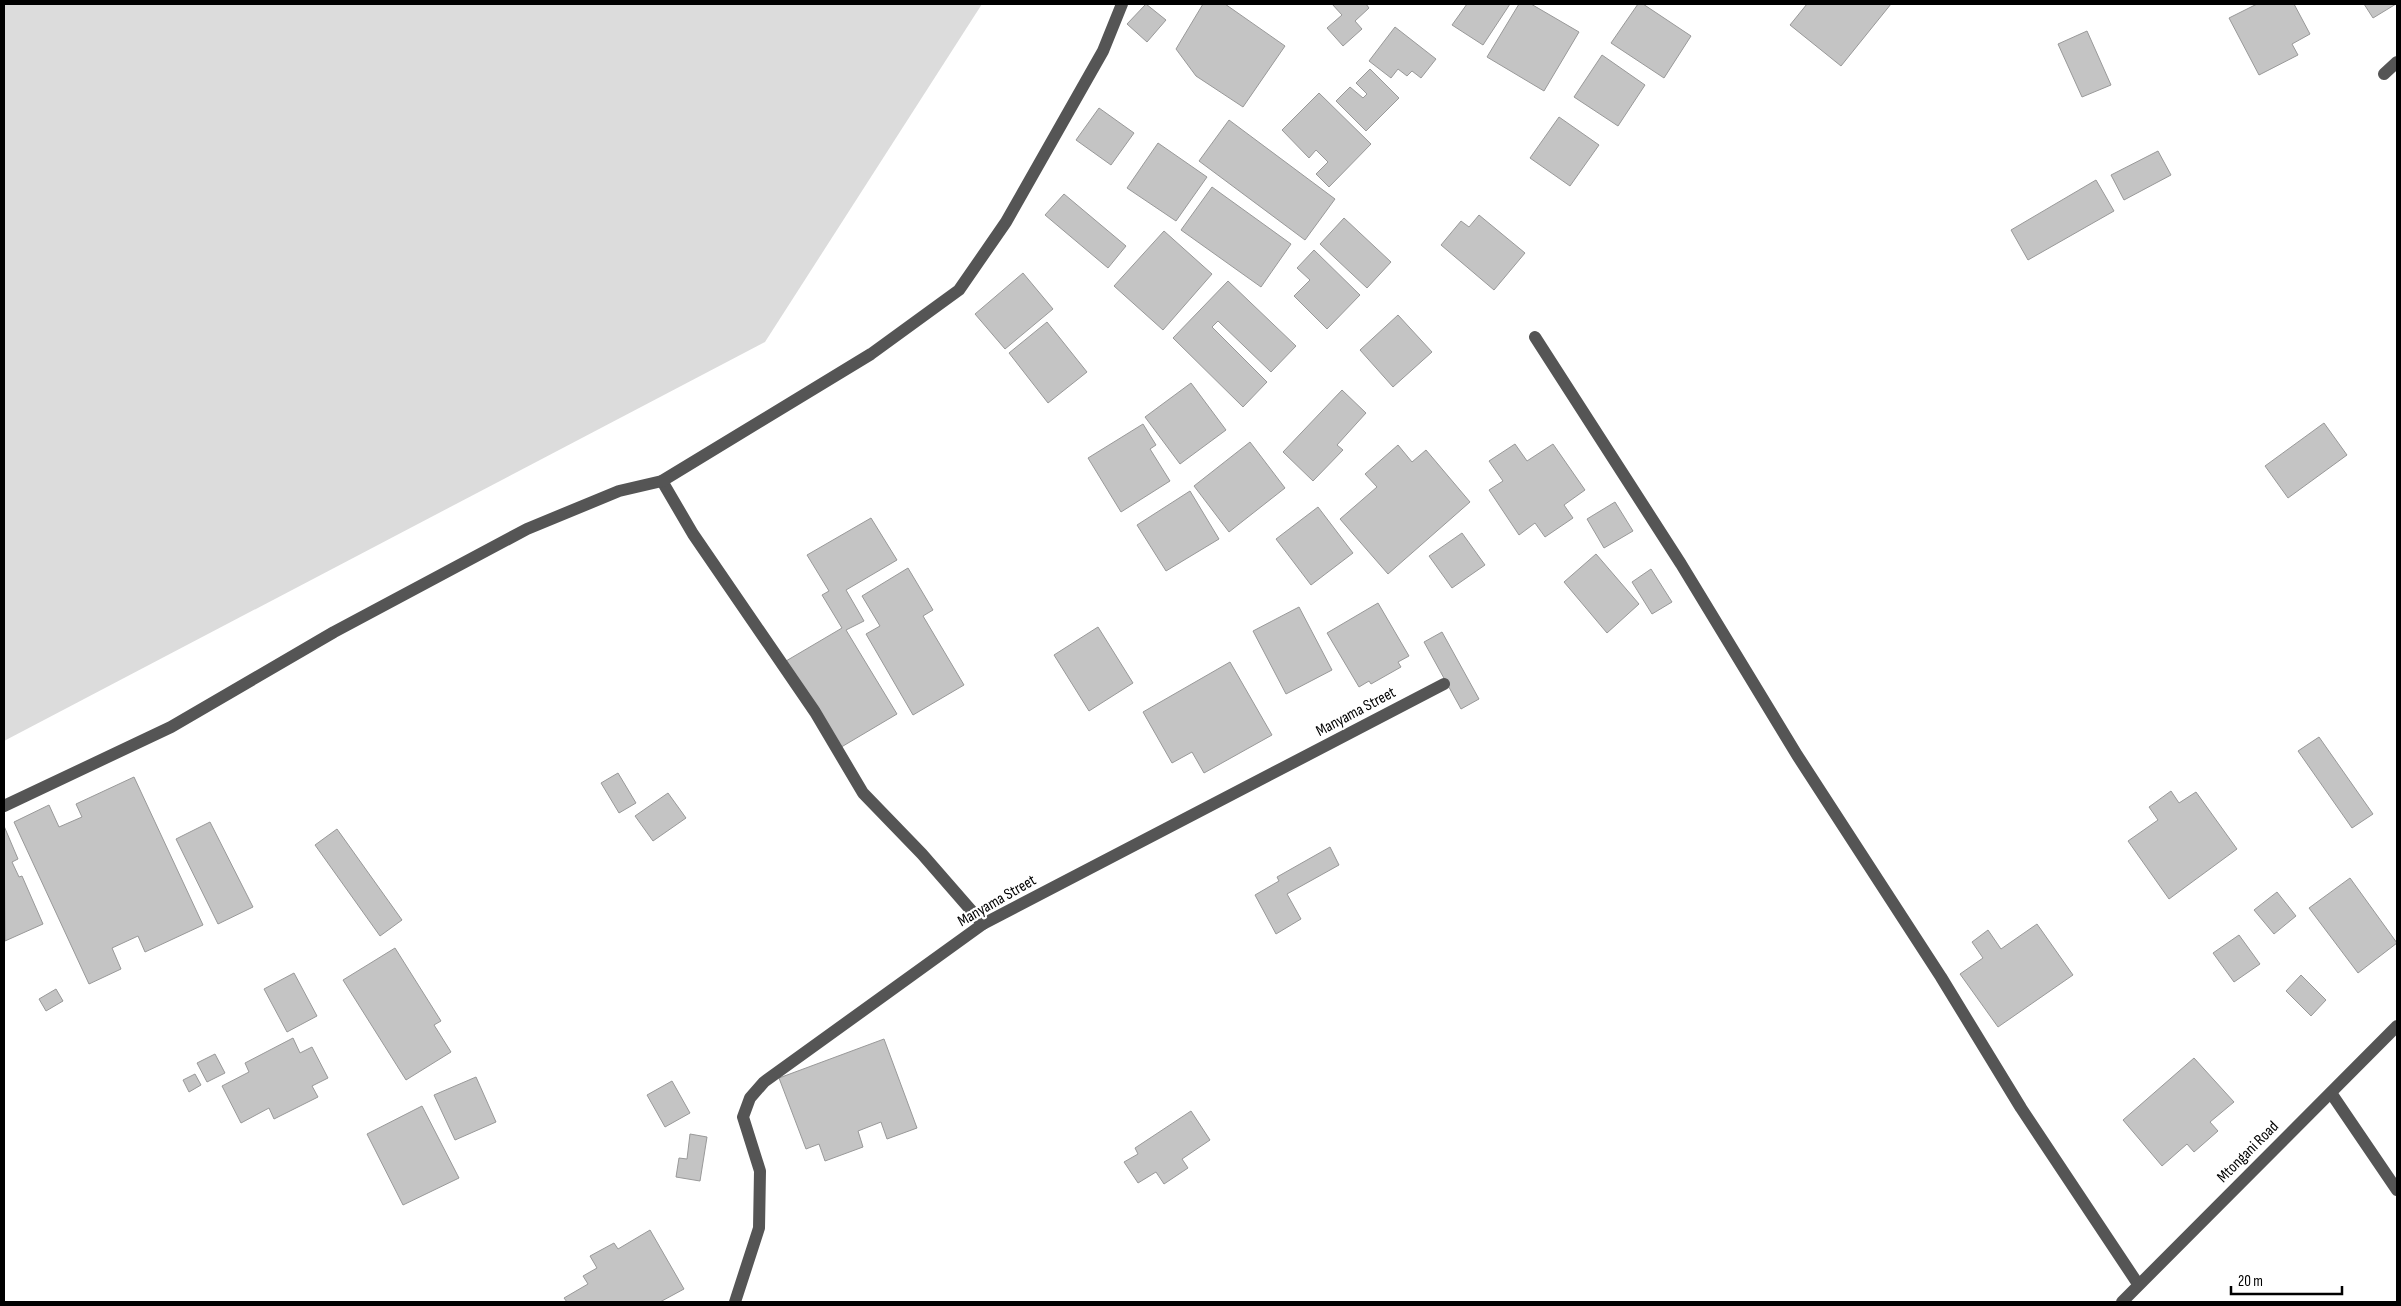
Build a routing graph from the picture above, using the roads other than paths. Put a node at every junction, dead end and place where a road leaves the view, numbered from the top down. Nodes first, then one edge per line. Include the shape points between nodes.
1 (1122, 4) edge
2 (2397, 62) edge
3 (2384, 74) dead end
4 (1535, 337) dead end
5 (662, 482) junction
6 (1444, 684) dead end
7 (4, 806) edge
8 (983, 924) junction
9 (2397, 1026) edge
10 (2330, 1093) junction
11 (2397, 1190) edge
12 (2138, 1284) junction
13 (735, 1302) edge
14 (2122, 1302) edge

1 - 5 street via 1103,51 1006,222 959,290 871,354
2 - 3 street
4 - 12 street via 2021,1108
5 - 7 street via 619,491 526,529 334,632 171,727
5 - 8 street via 693,534 815,712 863,793
6 - 8 street, Manyama Street
8 - 13 street, Manyama Street via 764,1082 750,1098 743,1117 760,1171 760,1228
9 - 10 street, Mtongani Road
10 - 11 street
10 - 12 street, Mtongani Road
12 - 14 street, Mtongani Road

